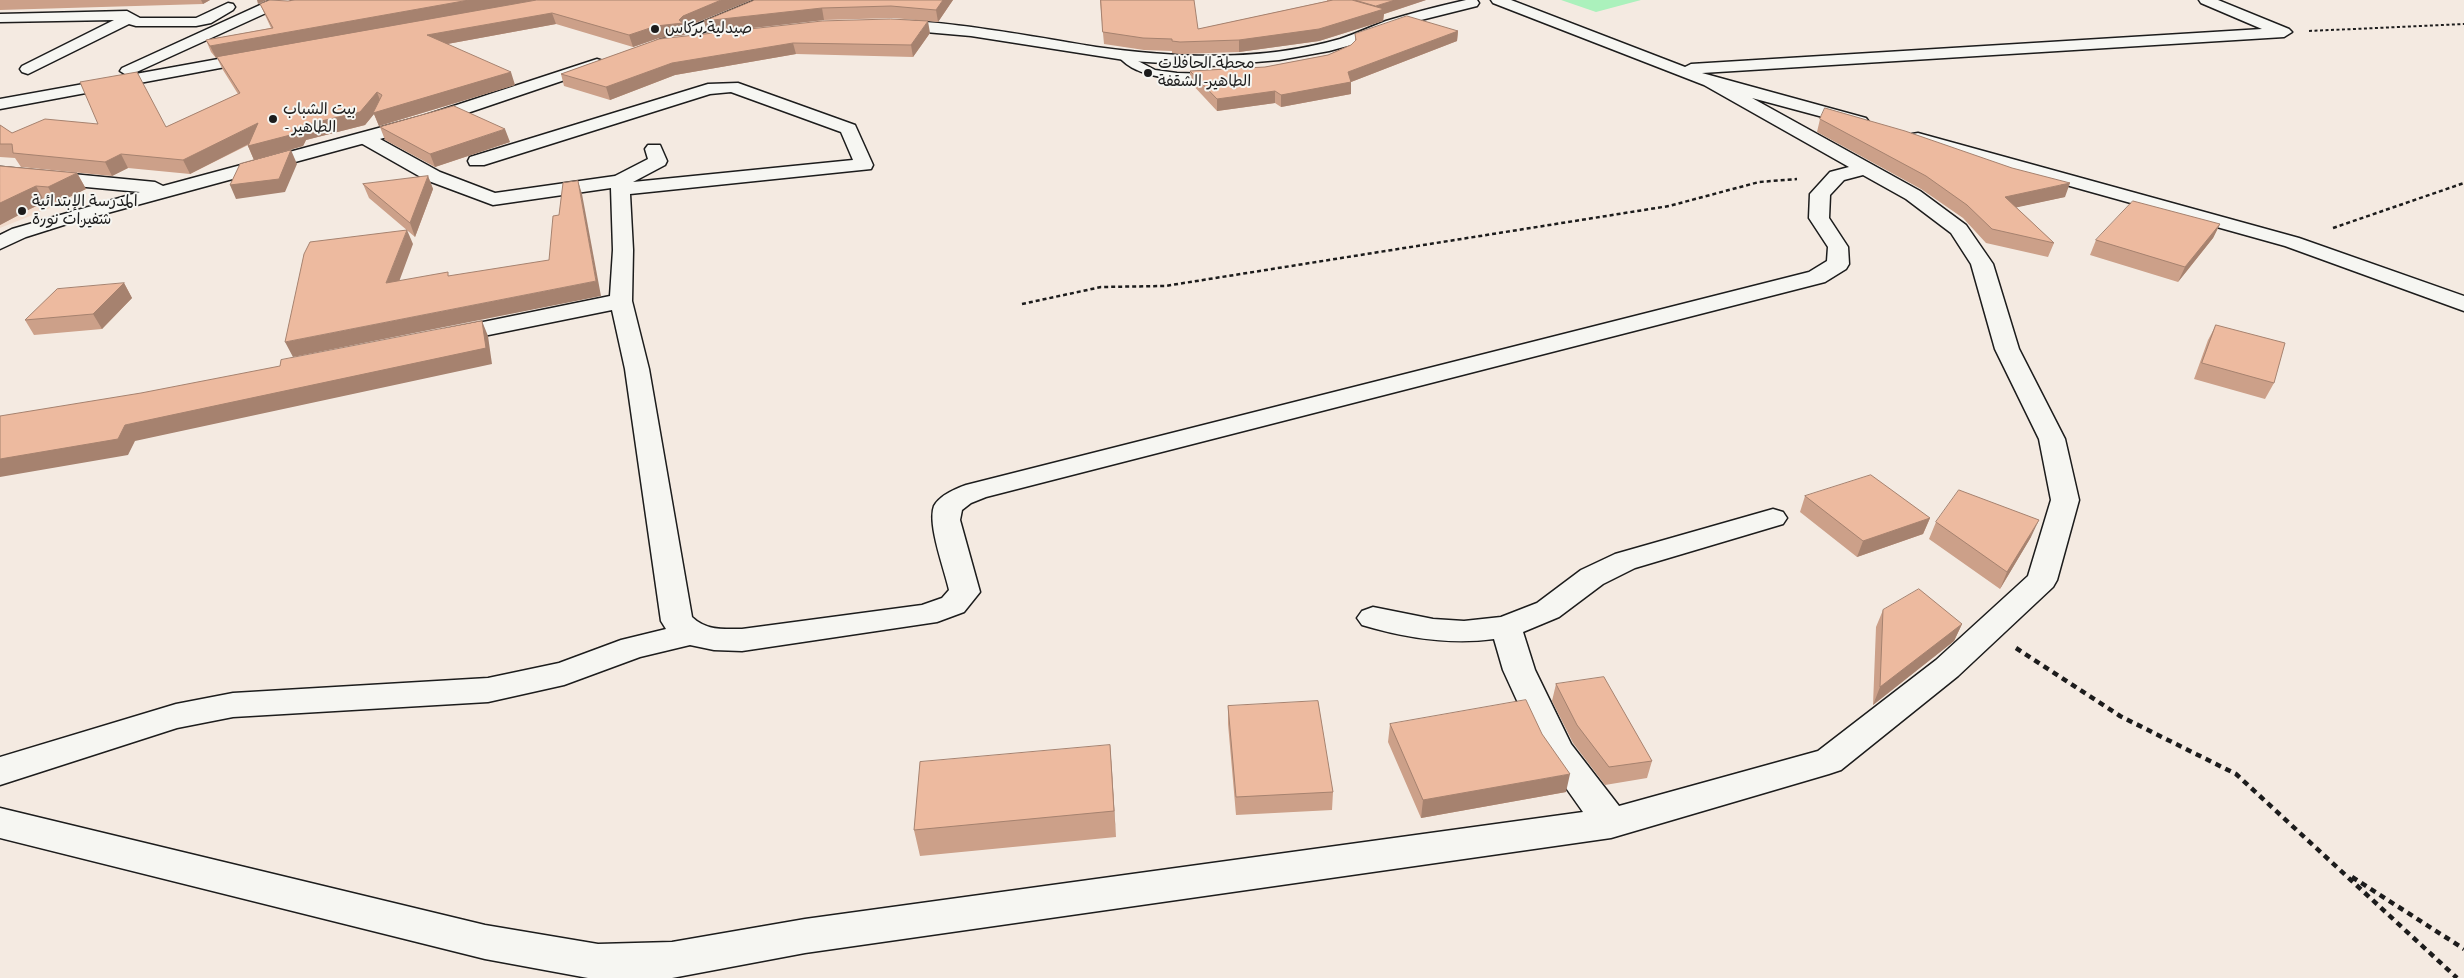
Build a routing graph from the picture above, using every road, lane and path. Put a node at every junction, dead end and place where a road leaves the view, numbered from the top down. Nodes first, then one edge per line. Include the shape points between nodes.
1 (768, 0) edge
2 (1430, 0) edge
3 (1450, 0) edge
4 (2206, 0) edge
5 (288, 2) edge
6 (1481, 2) edge
7 (1504, 3) edge
8 (228, 7) dead end
9 (32, 17) junction
10 (0, 18) edge
11 (130, 18) junction
12 (1397, 22) junction
13 (2464, 24) edge
14 (874, 25) edge
15 (0, 32) edge
16 (2284, 32) junction
17 (716, 38) edge
18 (660, 45) junction
19 (643, 50) edge
20 (277, 54) edge
21 (1123, 56) junction
22 (616, 58) edge
23 (28, 70) dead end
24 (1695, 76) junction
25 (1220, 77) edge
26 (102, 85) junction
27 (654, 90) dead end
28 (0, 104) edge
29 (1873, 126) edge
30 (1902, 134) edge
31 (365, 138) junction
32 (654, 149) dead end
33 (477, 162) junction
34 (1851, 172) junction
35 (0, 173) edge
36 (433, 176) junction
37 (2464, 183) edge
38 (620, 185) junction
39 (172, 189) junction
40 (2292, 242) junction
41 (0, 243) edge
42 (622, 301) junction
43 (1022, 304) dead end
44 (2464, 304) edge
45 (430, 340) edge
46 (1773, 518) dead end
47 (1372, 618) dead end
48 (1506, 627) junction
49 (1988, 630) junction
50 (689, 634) junction
51 (0, 772) edge
52 (0, 823) edge
53 (1611, 823) junction
54 (2345, 872) junction
55 (2464, 949) edge
56 (2457, 978) edge

1 - 18 street
2 - 12 street
3 - 6 street
4 - 16 street
5 - 26 street via 135,67
6 - 7 street
6 - 12 street
7 - 24 street
8 - 11 street via 196,22 136,22
9 - 10 street
9 - 11 street via 127,15
9 - 15 street
11 - 23 street
12 - 21 street via 1346,47 1239,59 1180,60
13 - 16 path
14 - 21 street via 957,29
16 - 24 street
17 - 18 street
18 - 19 street
20 - 26 street
21 - 25 lane via 1137,67 1153,72
22 - 31 street via 494,100
24 - 29 street
24 - 34 street
26 - 28 street
27 - 33 street via 492,152
30 - 40 street
31 - 36 street
31 - 39 street
32 - 38 street via 658,161
33 - 36 street
33 - 38 street via 708,89 732,87 849,129 864,165
34 - 43 path via 1759,182 1669,206 1164,286 1101,287
34 - 49 street via 1913,195 1960,229 1982,264 2007,349 2052,439 2065,500 2042,580
34 - 50 street via 1820,194 1819,218 1838,247 1838,264 1817,278 976,491 948,507 946,520 964,592 952,605 926,615 742,640 714,640
35 - 39 street
36 - 38 street via 493,199
37 - 40 path
38 - 42 street
39 - 41 street via 60,220 19,233
40 - 44 street
42 - 45 street
42 - 50 street via 637,369 677,621
46 - 48 street via 1625,561 1592,577 1548,610
47 - 48 street via 1433,630 1464,632
48 - 53 street via 1519,670 1556,751
49 - 53 street via 1947,668 1829,761
49 - 54 path via 2120,716 2236,774
50 - 51 street via 632,648 564,673 488,690 233,705 176,716
52 - 53 street via 485,942 598,962 672,960 804,936
54 - 55 path
54 - 56 path

